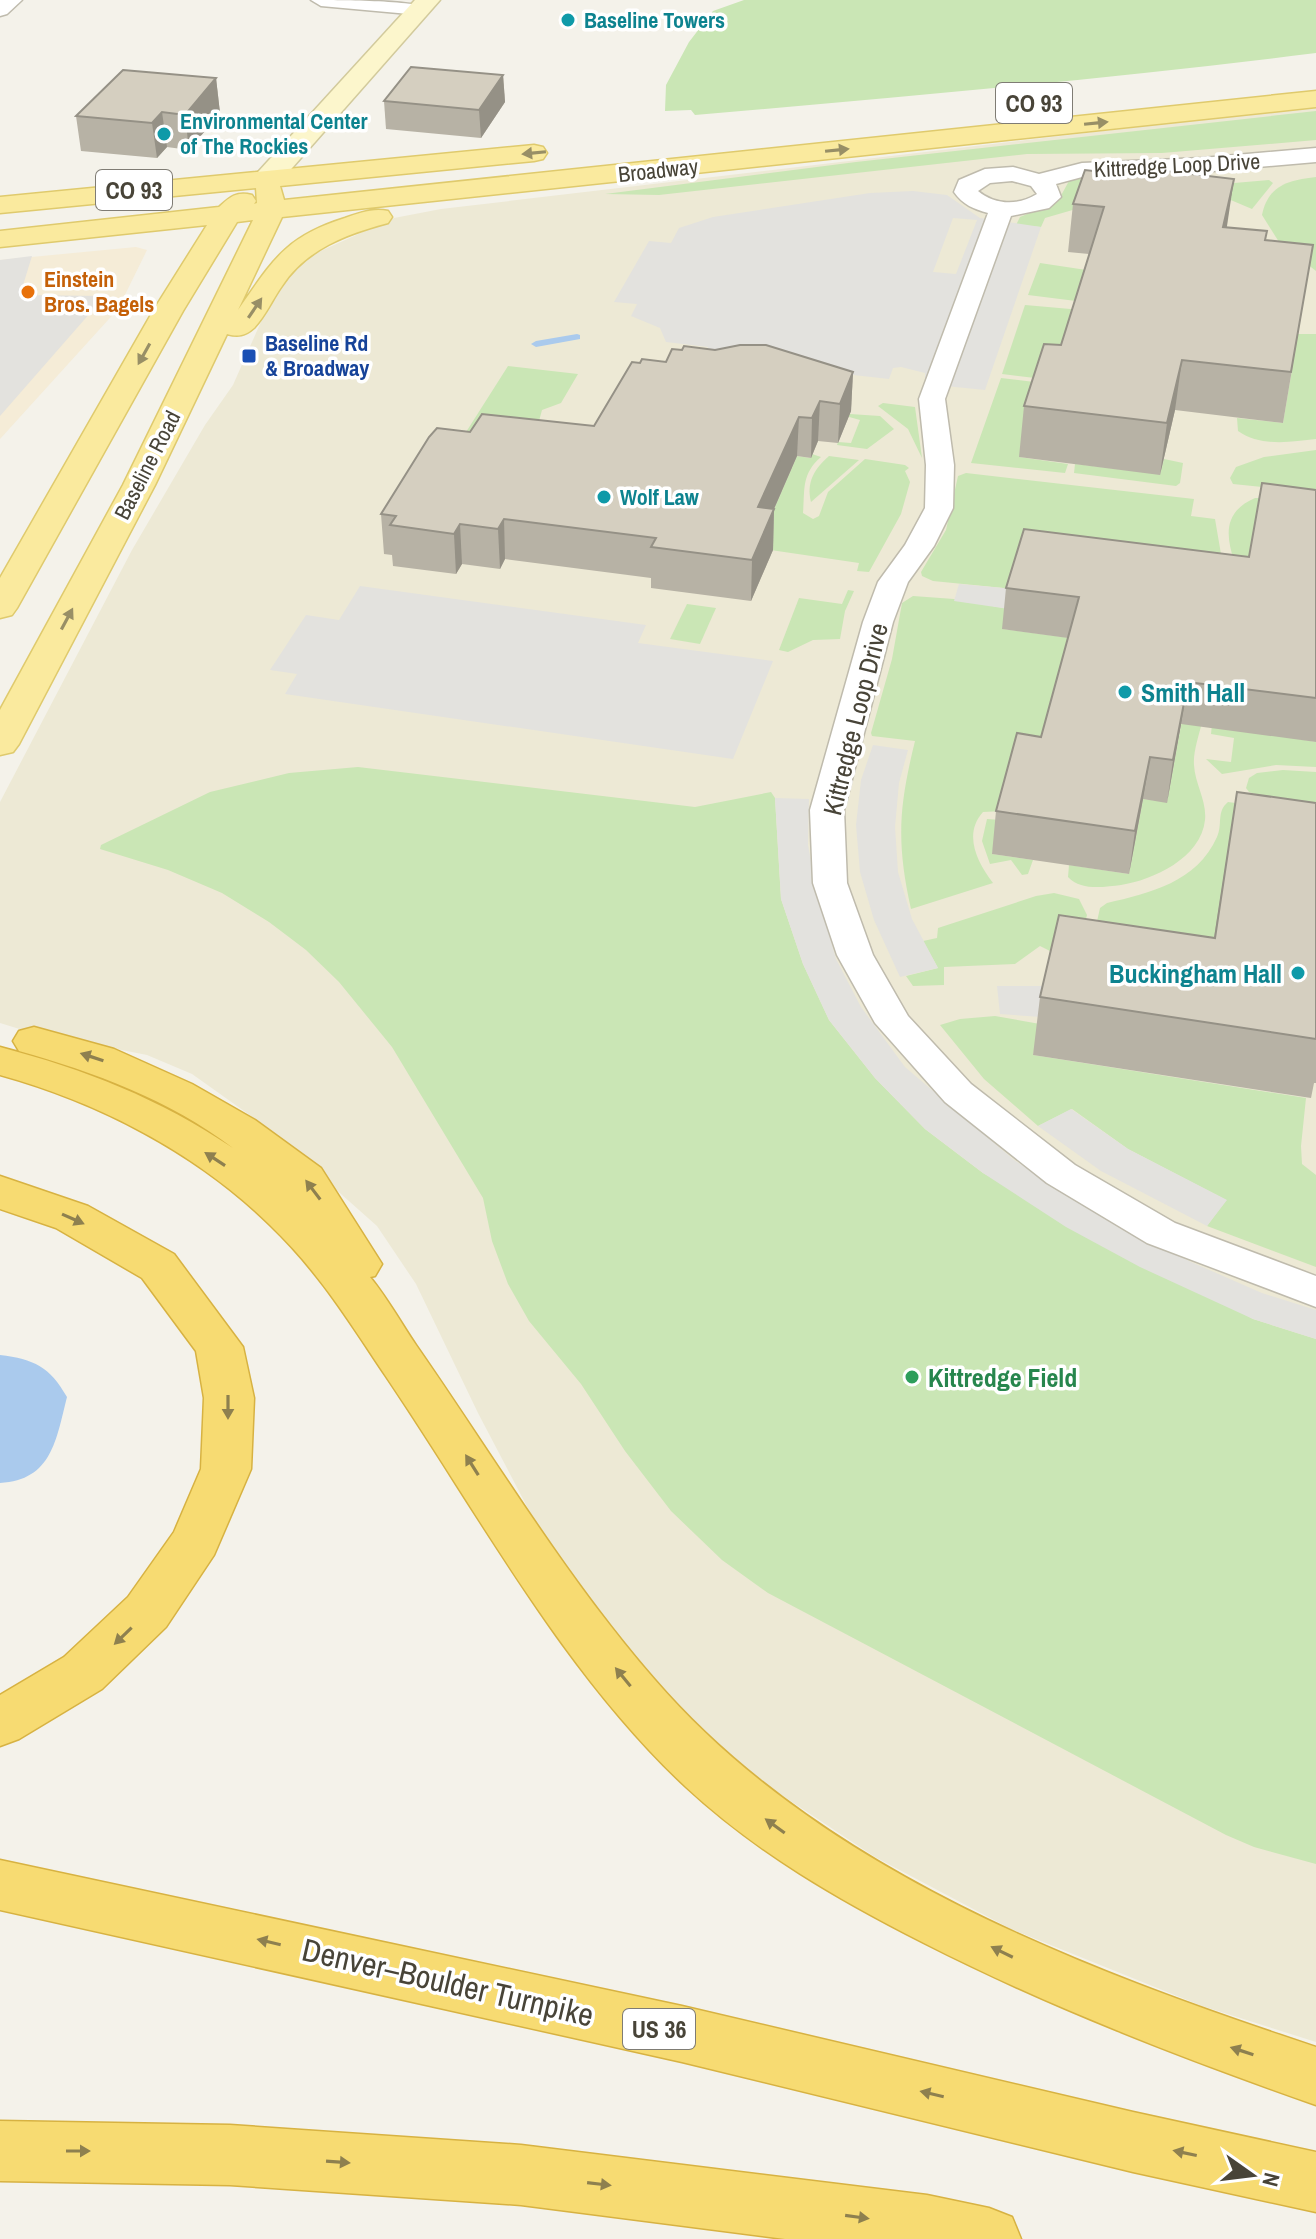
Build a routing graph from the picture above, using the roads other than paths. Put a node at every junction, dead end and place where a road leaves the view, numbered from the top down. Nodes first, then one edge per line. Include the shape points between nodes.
1 (12, 0) edge
2 (321, 0) edge
3 (424, 4) edge
4 (0, 10) edge
5 (1316, 74) edge
6 (1200, 86) dead end
7 (1316, 99) edge
8 (560, 150) dead end
9 (1316, 155) edge
10 (760, 159) junction
11 (268, 178) junction
12 (1039, 181) junction
13 (0, 205) edge
14 (1002, 208) junction
15 (272, 210) junction
16 (227, 215) junction
17 (0, 221) edge
18 (0, 239) edge
19 (199, 361) junction
20 (79, 468) junction
21 (127, 507) junction
22 (0, 608) edge
23 (0, 744) edge
24 (0, 1031) edge
25 (0, 1061) edge
26 (0, 1192) edge
27 (1316, 1292) edge
28 (399, 1358) junction
29 (0, 1723) edge
30 (0, 1885) edge
31 (1316, 2076) edge
32 (0, 2151) edge
33 (1316, 2182) edge
34 (989, 2239) edge

1 - 4 street
2 - 3 street
3 - 11 street
5 - 6 main road
10 -> 7 main road, Broadway / CO 93
8 -> 11 main road, CO 93
9 - 12 street, Kittredge Loop Drive via 1082,170
10 - 15 main road, Broadway / CO 93
19 -> 10 main road via 255,313 268,285 295,252 333,231 434,205
11 - 13 main road, CO 93
11 - 15 main road
11 - 16 main road
11 - 17 main road via 199,200
12 - 14 street via 1049,190 1045,201
12 - 14 street via 998,174 967,185 974,201
14 - 27 street, Kittredge Loop Drive via 932,399 939,508 893,582 878,622 827,810 830,883 855,955 893,1023 958,1093 1061,1174 1161,1233
15 - 16 main road, Broadway / CO 93
15 - 19 main road, Baseline Road
16 - 18 main road, Broadway / CO 93
16 -> 20 main road
19 - 21 main road, Baseline Road
20 - 21 main road via 118,490
20 - 22 main road
23 -> 21 main road, Baseline Road
28 -> 24 highway via 376,1296 305,1179 239,1130 177,1094 99,1059
28 -> 25 highway via 323,1251 271,1200 216,1158 73,1082
26 -> 29 highway via 72,1217 158,1266 219,1347 229,1398 226,1469 196,1541 147,1612 83,1673
31 -> 28 highway via 1194,2035 1005,1954 894,1900 731,1794 672,1737 554,1590
33 -> 30 highway, Denver–Boulder Turnpike / US 36 via 682,2034
32 -> 34 highway via 230,2155 521,2175 927,2226

